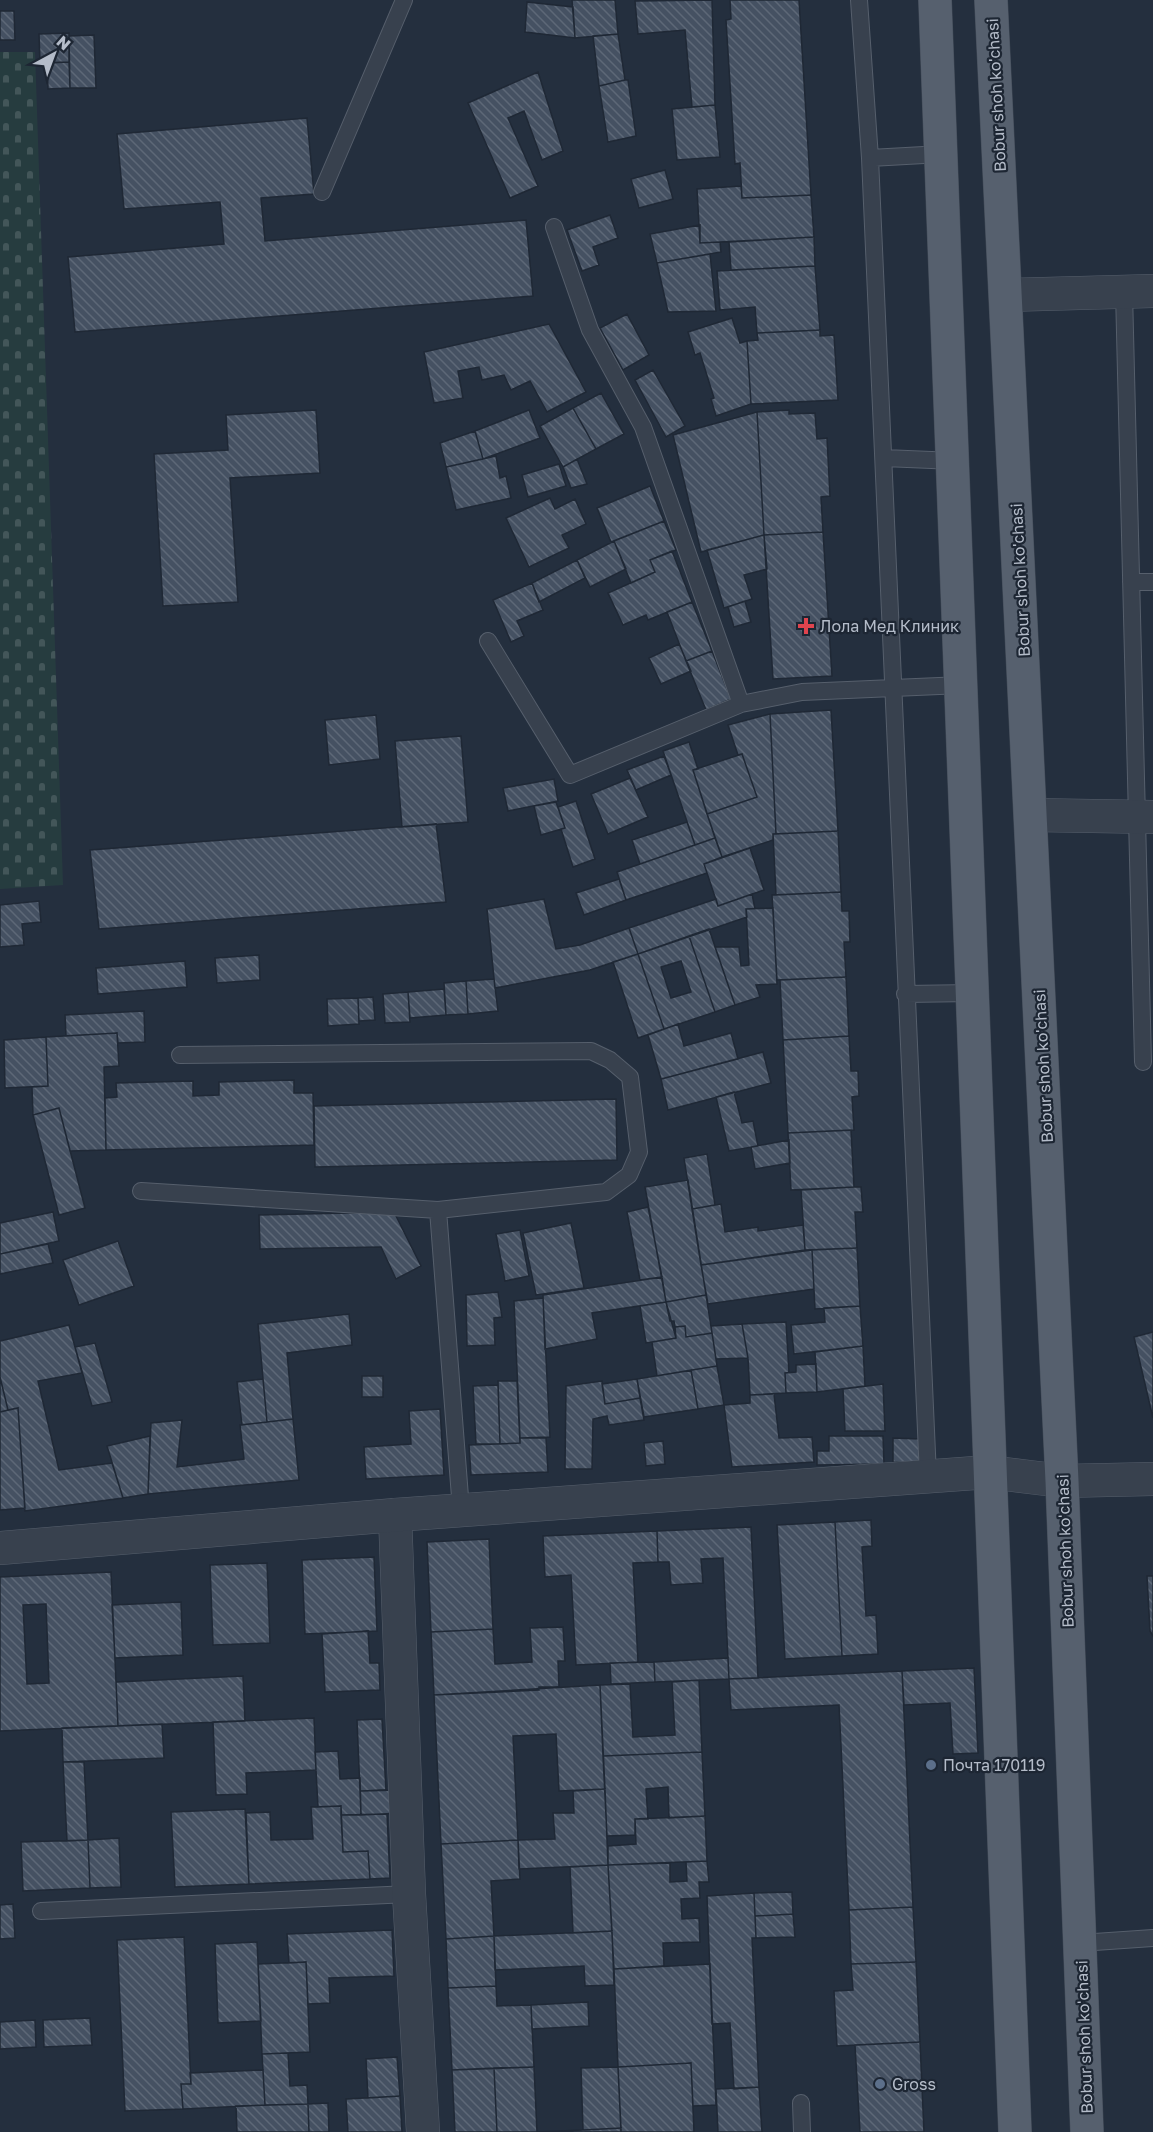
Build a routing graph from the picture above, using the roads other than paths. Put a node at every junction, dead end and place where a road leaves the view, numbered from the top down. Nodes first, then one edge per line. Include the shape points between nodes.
1 (404, 0) edge
2 (859, 0) edge
3 (936, 0) edge
4 (991, 0) edge
5 (942, 154) junction
6 (870, 158) junction
7 (321, 192) dead end
8 (554, 227) dead end
9 (1139, 291) edge
10 (1006, 295) junction
11 (884, 458) junction
12 (954, 461) junction
13 (1131, 582) junction
14 (1153, 582) edge
15 (488, 641) dead end
16 (962, 685) junction
17 (891, 687) junction
18 (741, 704) junction
19 (1031, 815) junction
20 (1145, 817) edge
21 (973, 993) junction
22 (905, 994) junction
23 (180, 1055) dead end
24 (1143, 1062) dead end
25 (141, 1191) dead end
26 (438, 1210) junction
27 (989, 1472) junction
28 (927, 1476) junction
29 (1153, 1479) edge
30 (1062, 1481) junction
31 (461, 1510) junction
32 (396, 1515) junction
33 (0, 1548) edge
34 (409, 1894) junction
35 (41, 1911) dead end
36 (1153, 1938) edge
37 (1080, 1943) junction
38 (801, 2103) dead end
39 (423, 2132) edge
40 (802, 2132) edge
41 (1015, 2132) edge
42 (1088, 2132) edge

1 - 7 lane
2 - 6 lane
3 - 5 main road
4 - 10 main road, Bobur shoh ko'chasi
5 - 6 lane
5 - 12 main road
6 - 11 lane
8 - 18 lane via 590,330 643,427
9 - 10 street
9 - 13 lane
10 - 19 main road, Bobur shoh ko'chasi
11 - 12 lane
11 - 17 lane
12 - 16 main road
13 - 14 lane
13 - 20 lane
15 - 18 lane via 570,775
16 - 17 lane
16 - 21 main road
17 - 18 lane via 802,692
17 - 22 lane
19 - 20 street
19 - 30 main road, Bobur shoh ko'chasi
20 - 24 lane
21 - 22 lane
21 - 27 main road
22 - 28 lane
23 - 26 lane via 591,1051 610,1060 630,1077 639,1152 629,1175 606,1192
25 - 26 lane
26 - 31 lane
27 - 28 street
27 - 30 street
27 - 41 main road
28 - 31 street
29 - 30 street
30 - 37 main road, Bobur shoh ko'chasi
31 - 32 street
32 - 33 street
32 - 34 street
34 - 35 lane
34 - 39 street
36 - 37 lane
37 - 42 main road, Bobur shoh ko'chasi
38 - 40 lane

